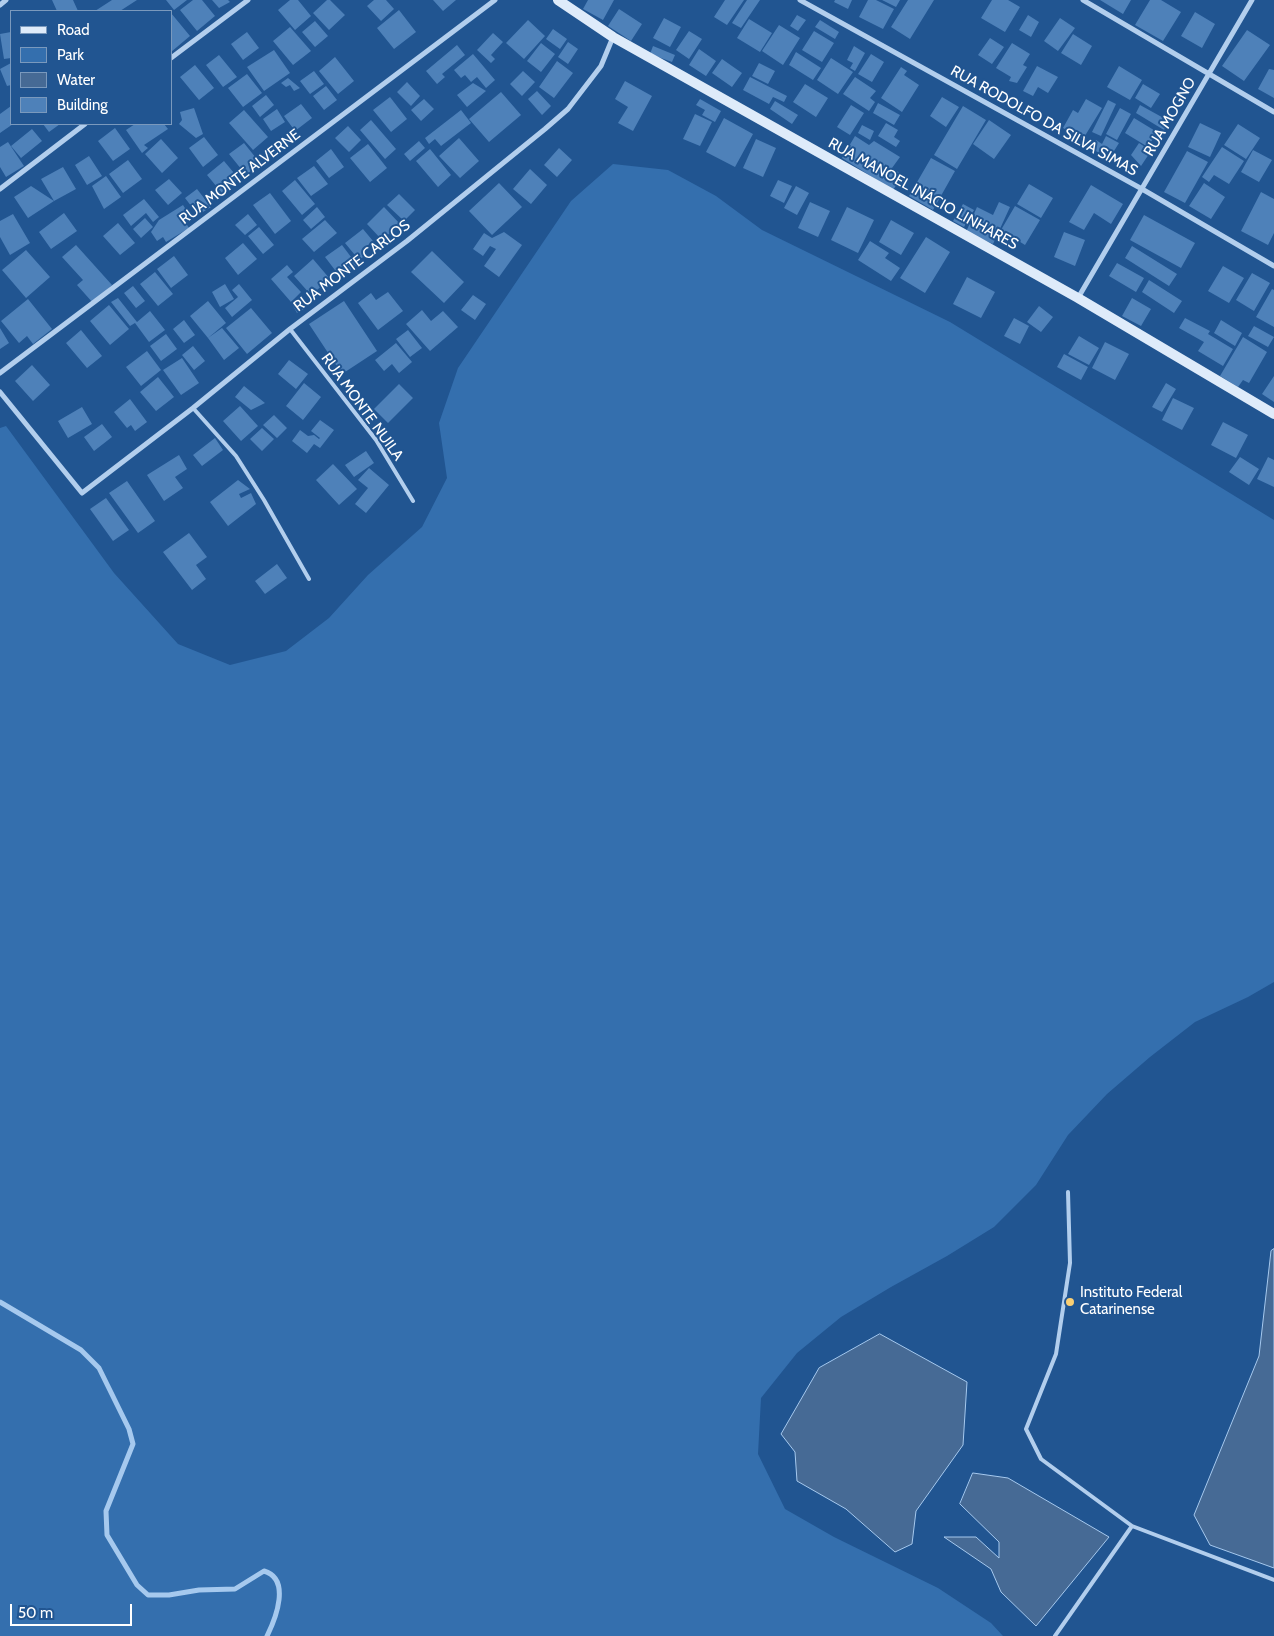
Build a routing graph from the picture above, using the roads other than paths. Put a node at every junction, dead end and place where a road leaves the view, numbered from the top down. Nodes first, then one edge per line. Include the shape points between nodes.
1 (6, 0) edge
2 (248, 0) edge
3 (495, 0) edge
4 (558, 0) edge
5 (800, 0) edge
6 (1083, 0) edge
7 (1252, 0) edge
8 (0, 5) edge
9 (613, 37) junction
10 (172, 57) edge
11 (1209, 74) junction
12 (1274, 112) edge
13 (84, 125) edge
14 (0, 188) edge
15 (1142, 189) junction
16 (1274, 266) edge
17 (1078, 298) junction
18 (290, 329) junction
19 (0, 373) edge
20 (0, 392) edge
21 (193, 408) junction
22 (1274, 414) edge
23 (413, 501) dead end
24 (310, 579) dead end
25 (1068, 1192) dead end
26 (1132, 1526) junction
27 (1274, 1580) edge
28 (1055, 1636) edge

1 - 8 street
2 - 10 street
3 - 19 street, RUA MONTE ALVERNE
4 - 9 main road, RUA MANOEL INÁCIO LINHARES
5 - 15 street, RUA RODOLFO DA SILVA SIMAS
6 - 11 street
7 - 11 street, RUA MOGNO
9 - 17 main road, RUA MANOEL INÁCIO LINHARES
9 - 18 street, RUA MONTE CARLOS via 601,66 568,109 407,241
11 - 12 street
11 - 15 street, RUA MOGNO
13 - 14 street
15 - 16 street, RUA RODOLFO DA SILVA SIMAS
15 - 17 street, RUA MOGNO
17 - 22 main road, RUA MANOEL INÁCIO LINHARES
18 - 21 street, RUA MONTE CARLOS
18 - 23 lane, RUA MONTE NUILA via 376,440
20 - 21 street, RUA MONTE CARLOS via 82,493
21 - 24 lane via 236,456
25 - 26 lane via 1070,1263 1056,1354 1026,1429 1041,1459
26 - 27 lane
26 - 28 lane

